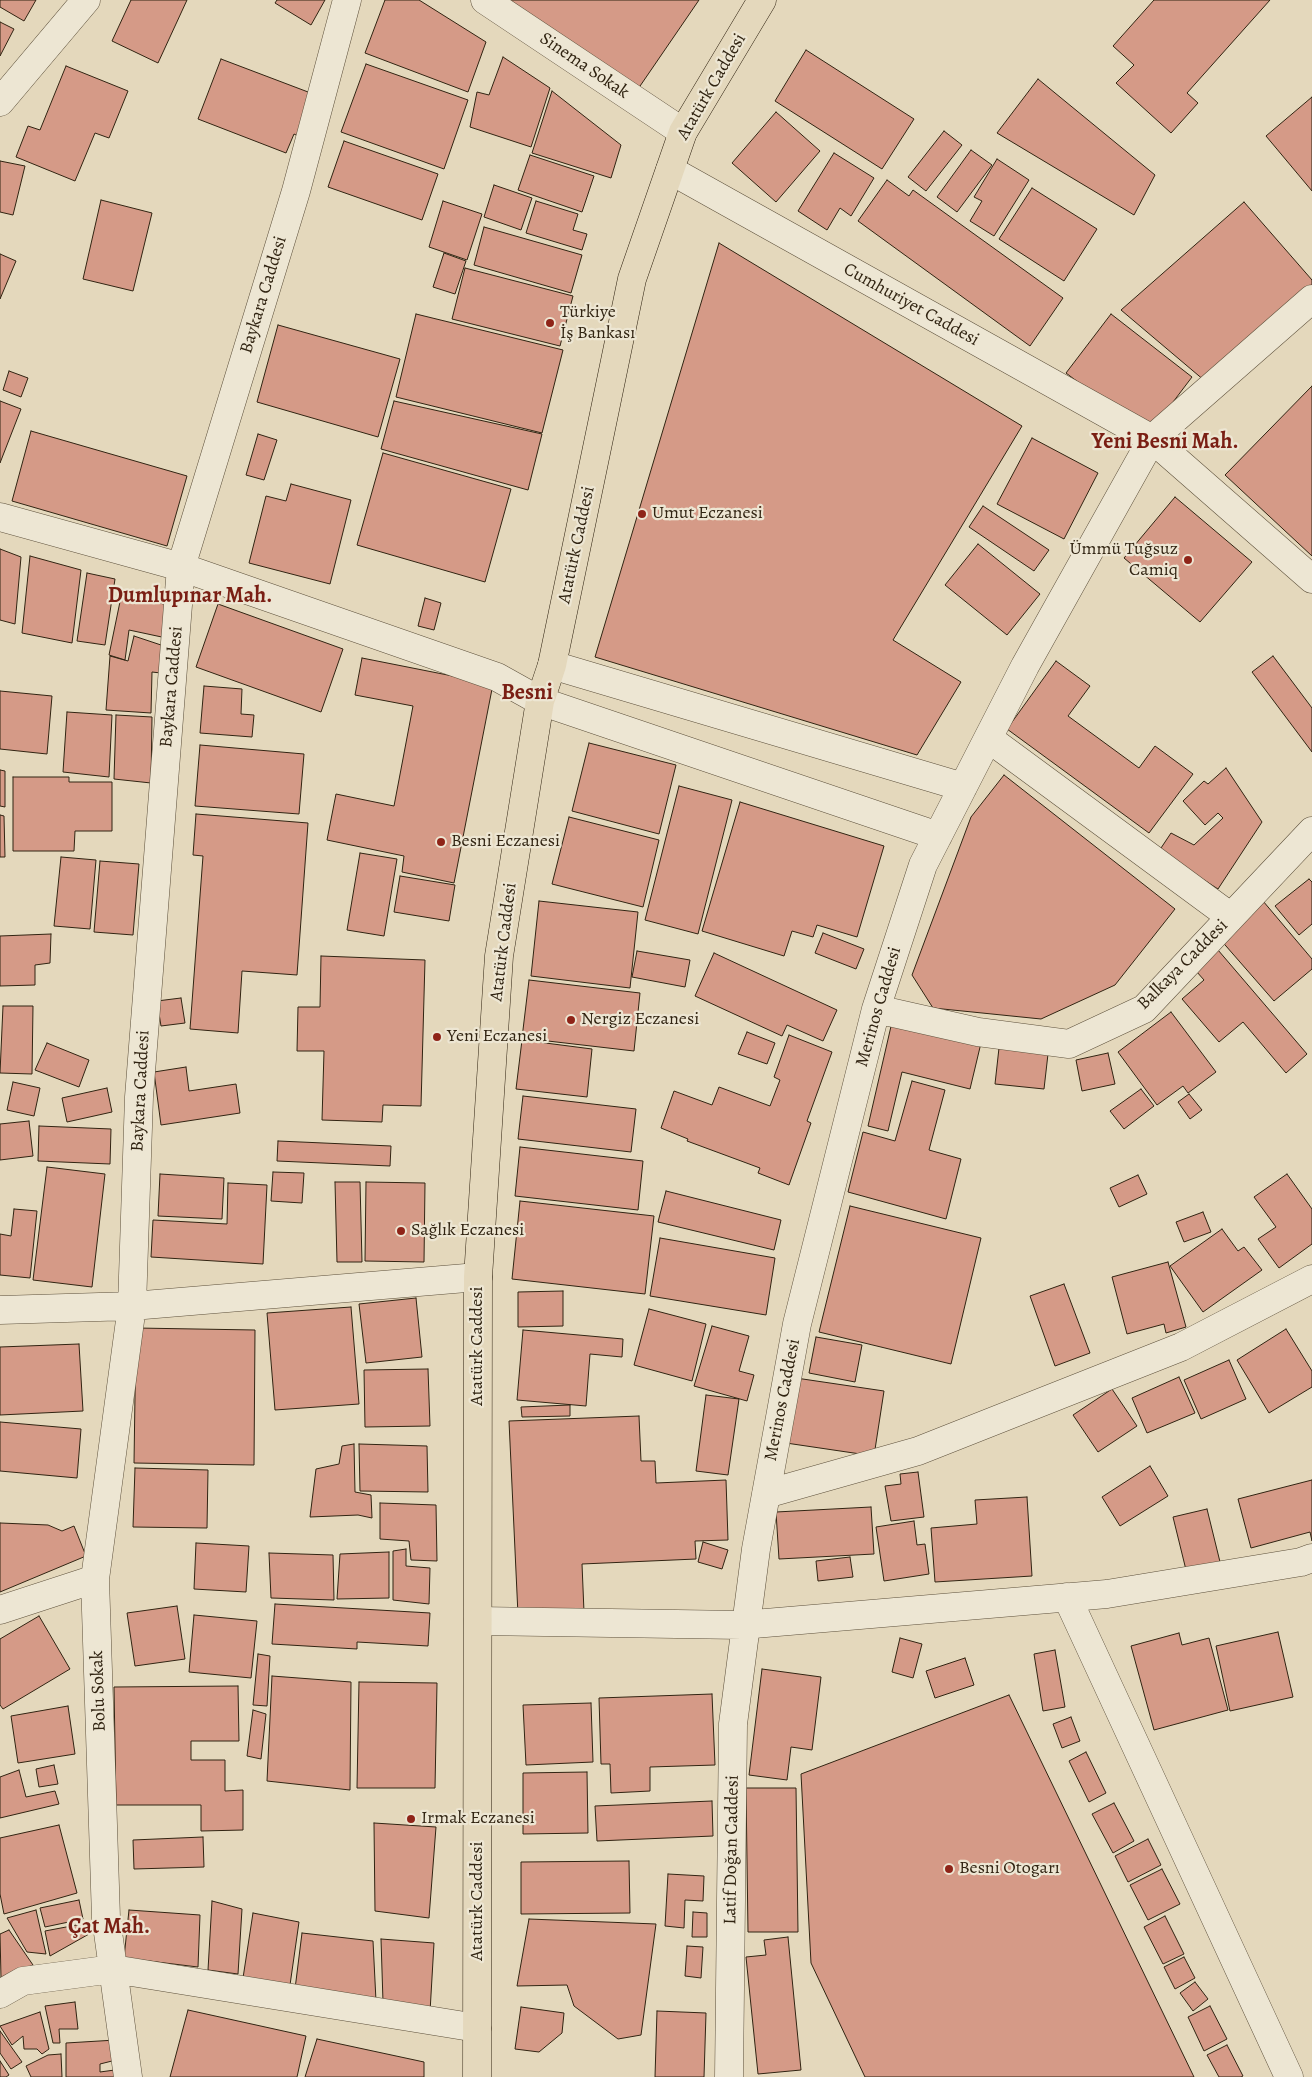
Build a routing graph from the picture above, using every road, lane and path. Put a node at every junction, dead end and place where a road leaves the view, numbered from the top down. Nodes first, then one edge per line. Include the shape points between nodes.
1 (86, 0) edge
2 (347, 0) edge
3 (485, 0) edge
4 (762, 0) edge
5 (0, 102) edge
6 (683, 132) junction
7 (670, 170) junction
8 (1312, 300) edge
9 (1152, 439) junction
10 (0, 516) edge
11 (181, 567) junction
12 (1312, 579) edge
13 (552, 665) junction
14 (540, 701) junction
15 (988, 738) junction
16 (963, 787) junction
17 (1312, 831) edge
18 (938, 836) junction
19 (1231, 917) junction
20 (876, 1009) junction
21 (478, 1278) junction
22 (1312, 1279) edge
23 (132, 1306) junction
24 (0, 1310) edge
25 (766, 1494) junction
26 (1312, 1558) edge
27 (95, 1579) junction
28 (1067, 1597) junction
29 (0, 1610) edge
30 (478, 1621) junction
31 (746, 1625) junction
32 (113, 1969) junction
33 (0, 1994) edge
34 (477, 2028) junction
35 (480, 2076) edge
36 (128, 2077) edge
37 (729, 2077) edge
38 (1289, 2077) edge

1 - 5 street
2 - 11 street, Baykara Caddesi via 296,191
3 - 6 street, Sinema Sokak
4 - 6 main road, Atatürk Caddesi
6 - 7 main road, Atatürk Caddesi
7 - 9 street, Cumhuriyet Caddesi
7 - 13 main road, Atatürk Caddesi via 632,279
8 - 9 street, Merinos Caddesi
9 - 12 street, Cumhuriyet Caddesi
9 - 15 street, Merinos Caddesi
10 - 11 street
11 - 14 street via 497,677
11 - 23 street, Baykara Caddesi via 139,1097
13 - 14 main road, Atatürk Caddesi
13 - 16 street
14 - 18 street
14 - 21 main road, Atatürk Caddesi via 499,956
15 - 16 street, Merinos Caddesi
15 - 19 street
16 - 18 street, Merinos Caddesi
17 - 19 street, Balkaya Caddesi
18 - 20 street, Merinos Caddesi via 923,865
19 - 20 street, Balkaya Caddesi via 1144,1010 1069,1044 978,1032
20 - 25 street, Merinos Caddesi via 797,1324
21 - 23 street
21 - 30 main road, Atatürk Caddesi
22 - 25 street via 1190,1343 918,1451
23 - 24 street
23 - 27 street, Bolu Sokak
25 - 31 street, Merinos Caddesi
26 - 28 street via 1126,1591
27 - 29 street
27 - 32 street, Bolu Sokak via 106,1918
28 - 31 street
28 - 38 street
30 - 31 street
30 - 34 main road, Atatürk Caddesi
31 - 37 street, Latif Doğan Caddesi via 733,1724
32 - 33 street via 23,1981
32 - 34 street
32 - 36 street, Bolu Sokak
34 - 35 main road, Atatürk Caddesi

